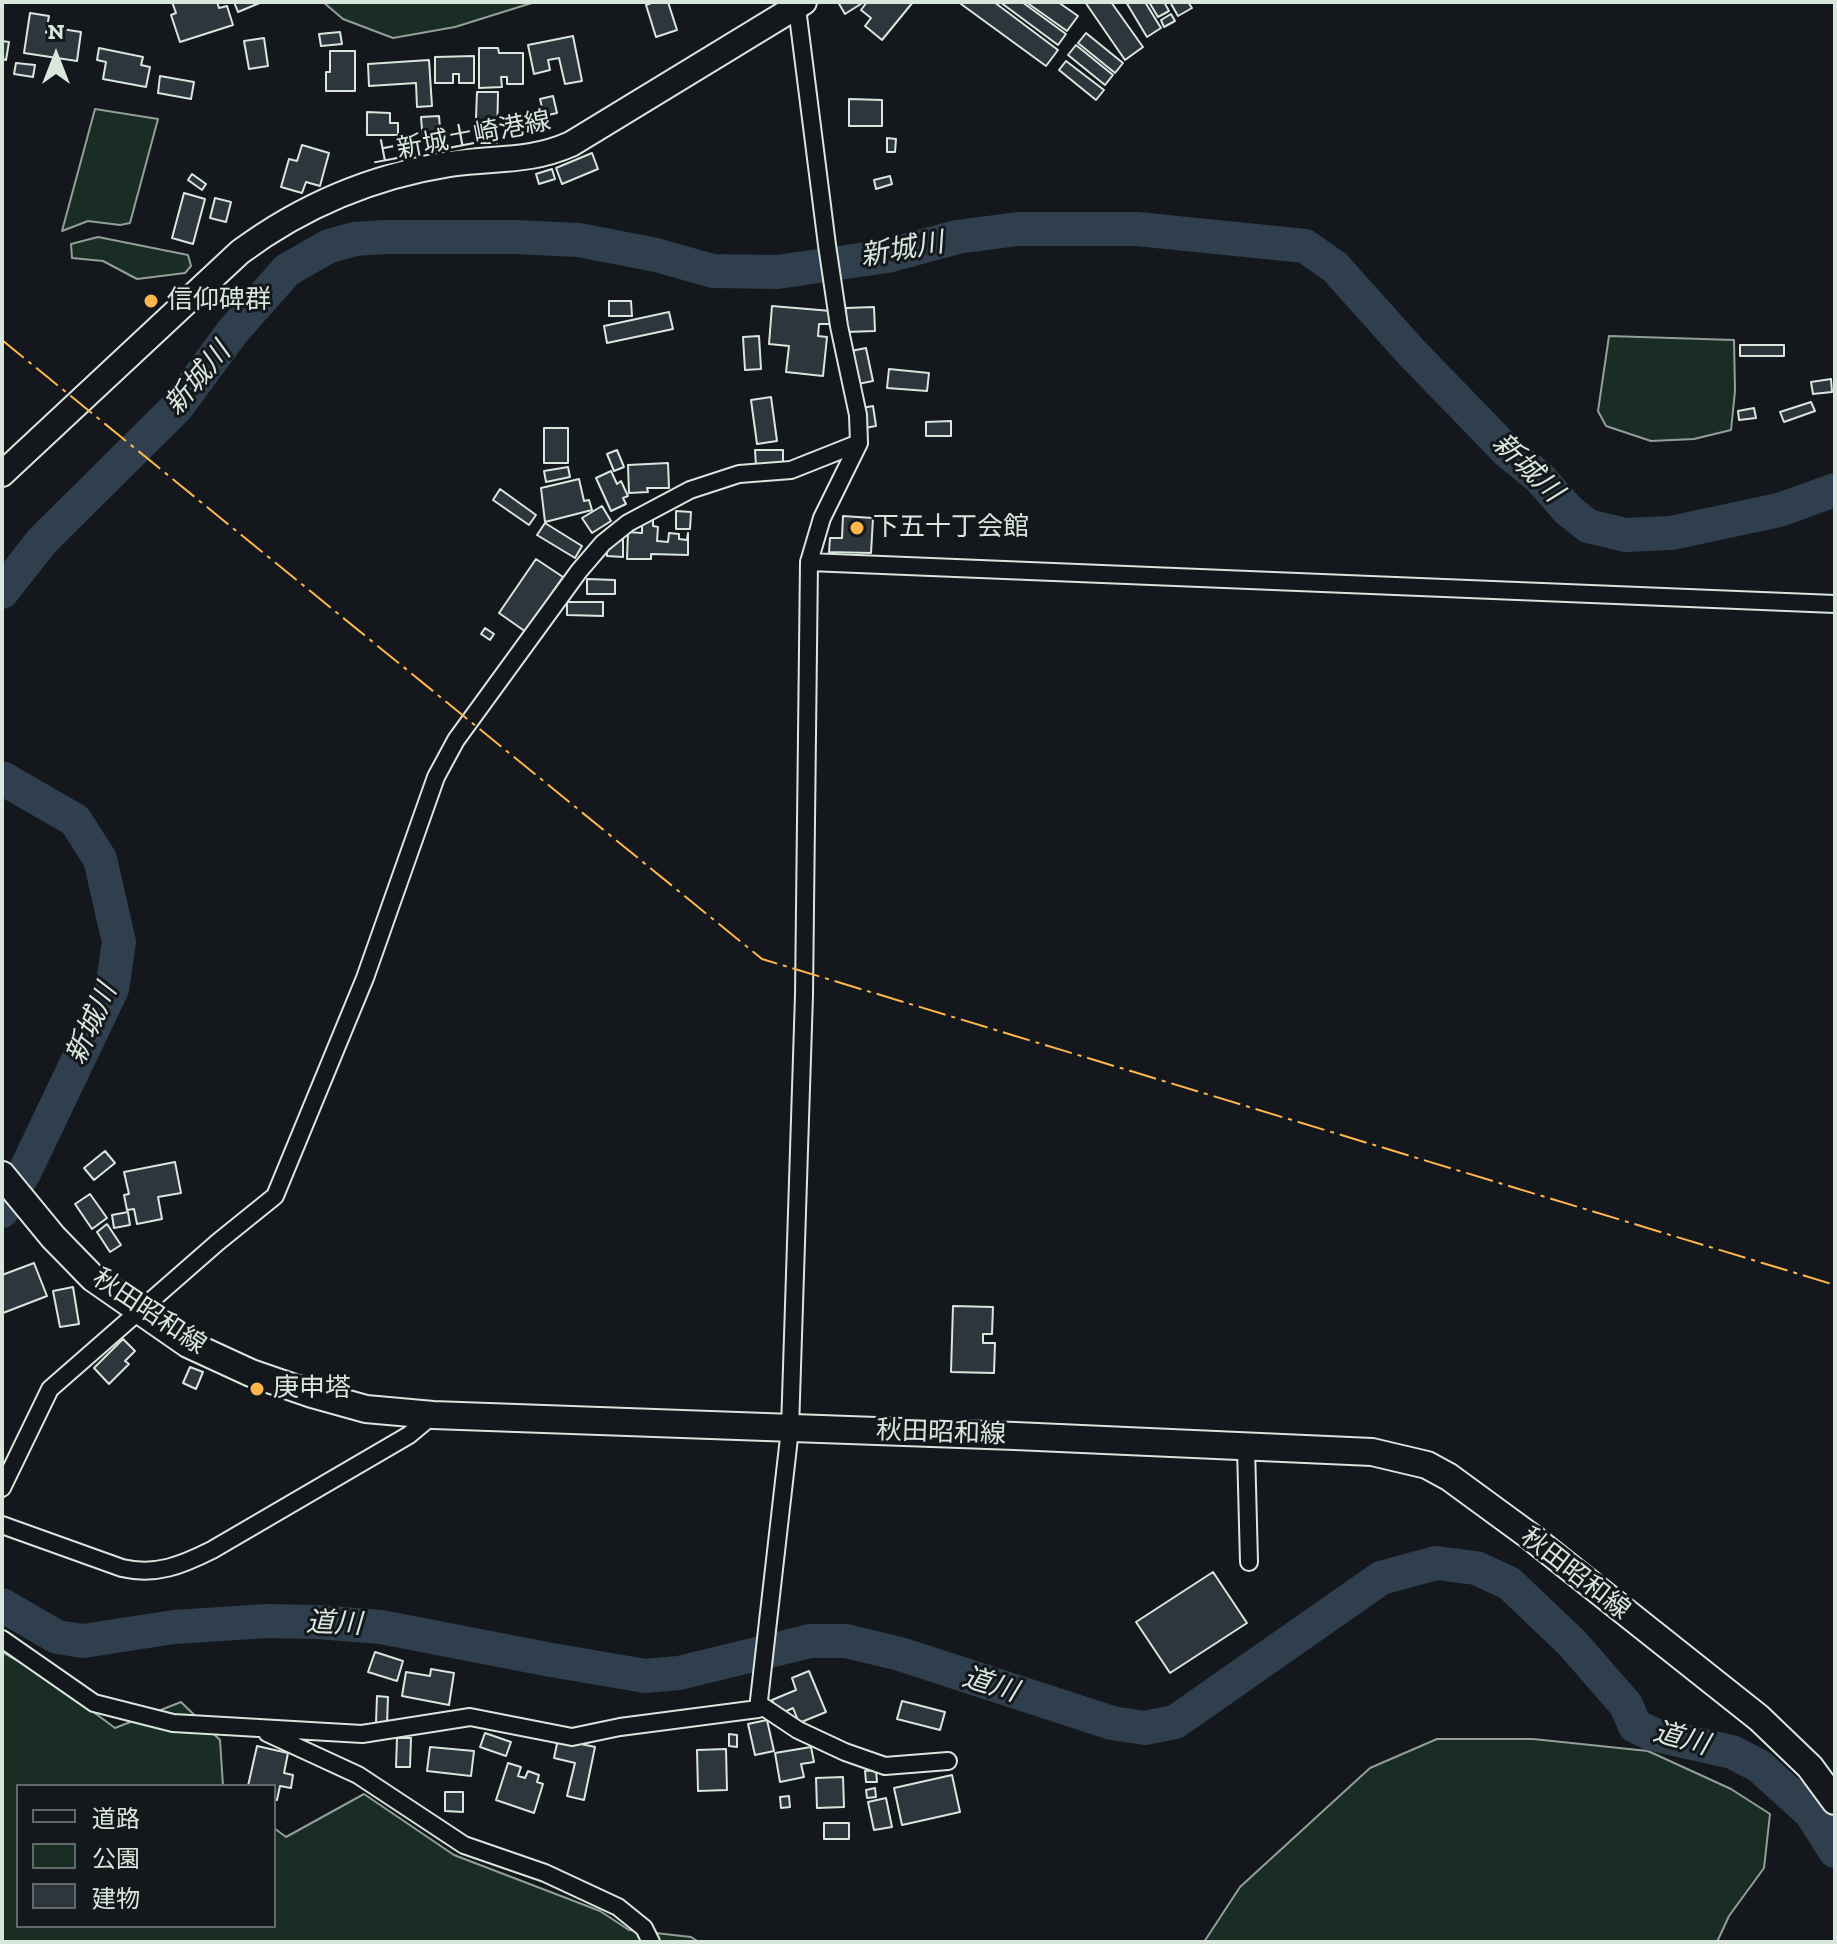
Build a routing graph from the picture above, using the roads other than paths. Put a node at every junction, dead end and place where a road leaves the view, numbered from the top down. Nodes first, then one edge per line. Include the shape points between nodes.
1 (800, 5) edge
2 (859, 443) junction
3 (2, 474) edge
4 (809, 562) junction
5 (1835, 604) edge
6 (2, 1175) edge
7 (141, 1311) junction
8 (433, 1415) junction
9 (790, 1429) junction
10 (1246, 1448) junction
11 (2, 1488) edge
12 (2, 1525) edge
13 (1249, 1562) dead end
14 (2, 1639) edge
15 (759, 1704) junction
16 (258, 1729) junction
17 (948, 1761) dead end
18 (1835, 1801) edge
19 (651, 1942) edge

1 - 2 street via 827,245
1 - 3 main road, 上新城土崎港線 via 550,154 405,172 371,182 267,232
2 - 4 street via 822,518
2 - 7 street via 791,470 739,474 690,490 628,523 579,571 456,740 436,777 365,978 275,1196
4 - 5 street
4 - 9 street via 804,995
6 - 7 main road, 秋田昭和線 via 93,1278
7 - 8 main road, 秋田昭和線 via 188,1344 251,1373 366,1409
7 - 11 street via 50,1389
8 - 9 main road, 秋田昭和線
8 - 12 street via 409,1435 212,1550 155,1572 122,1568
9 - 10 main road, 秋田昭和線
9 - 15 street
10 - 13 street
10 - 18 main road, 秋田昭和線 via 1372,1452 1427,1465 1449,1477 1759,1718 1810,1767
14 - 16 street via 94,1703 173,1723
15 - 16 street via 758,1709 572,1737 470,1717 362,1734
15 - 17 street via 798,1730 885,1766
16 - 19 street via 358,1775 464,1845 545,1873 618,1907 644,1928

